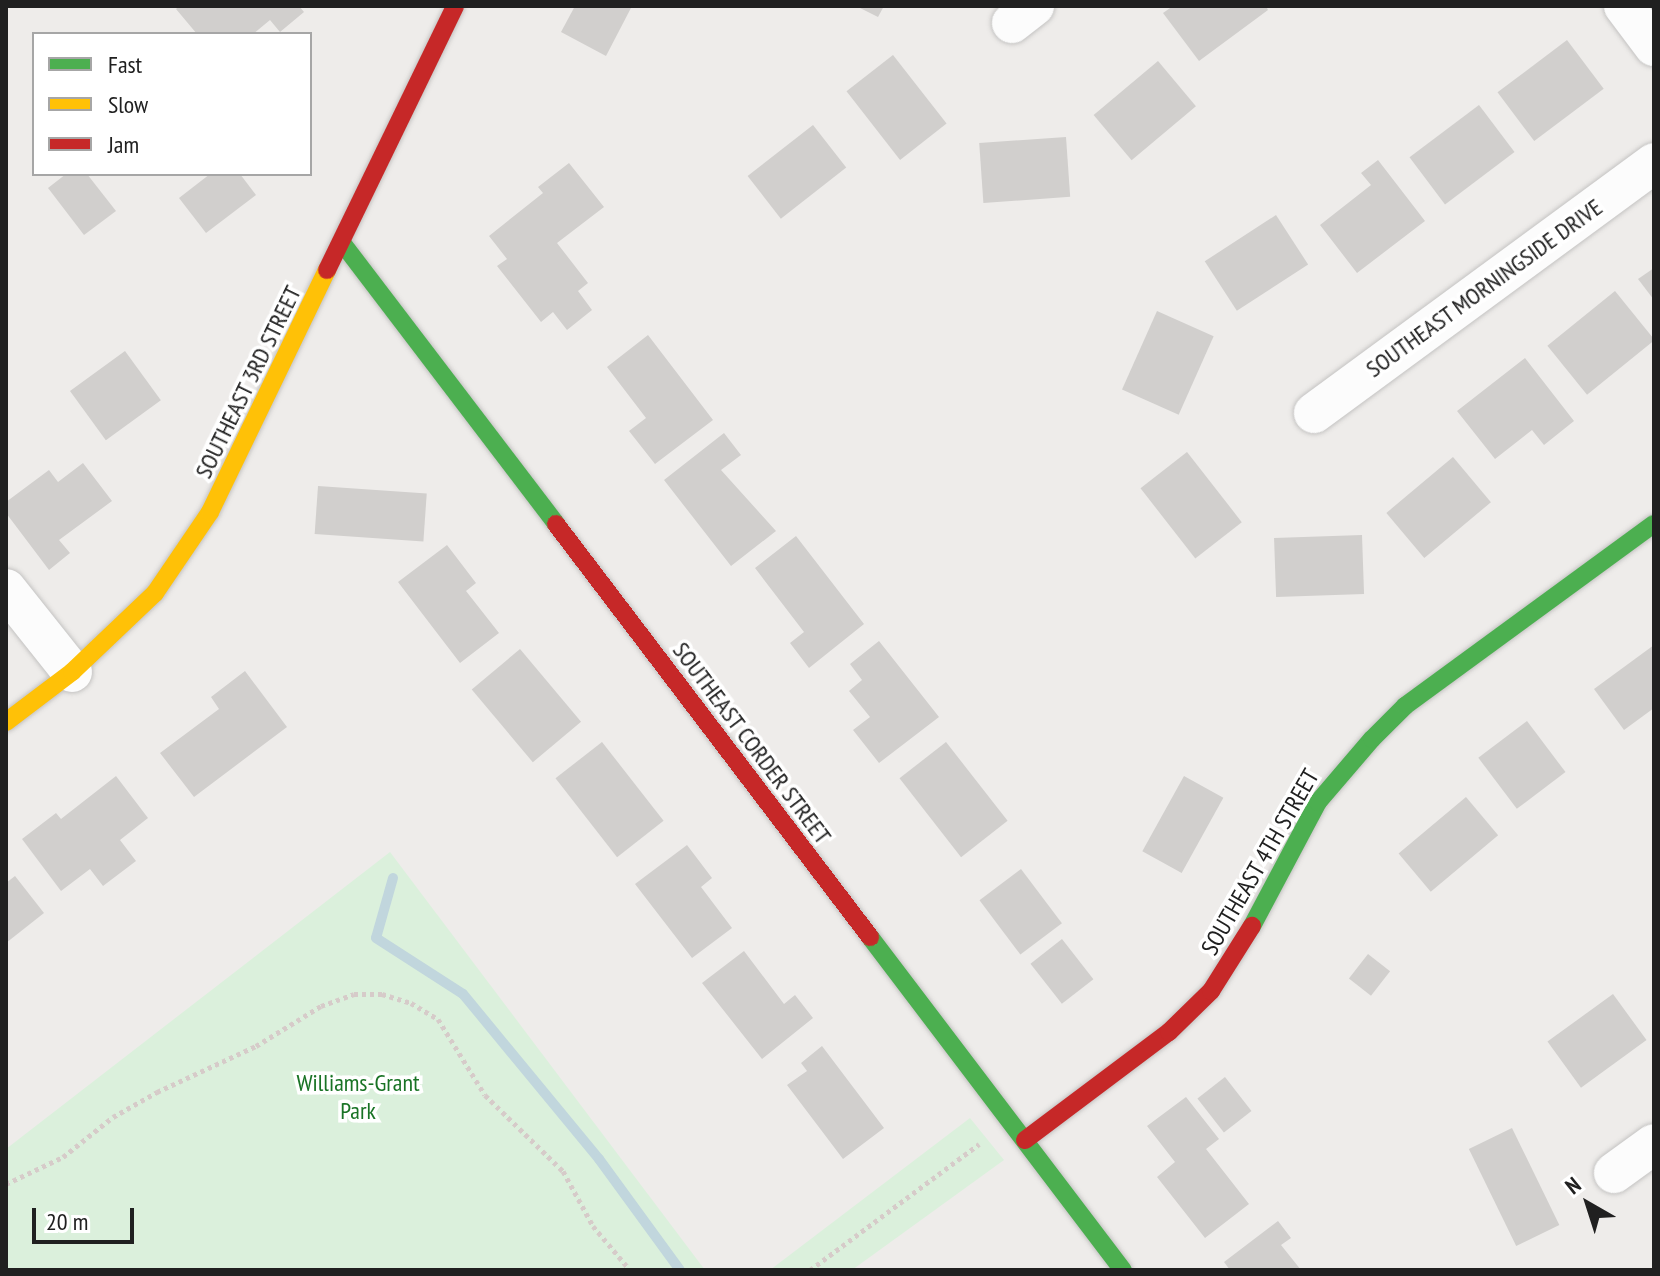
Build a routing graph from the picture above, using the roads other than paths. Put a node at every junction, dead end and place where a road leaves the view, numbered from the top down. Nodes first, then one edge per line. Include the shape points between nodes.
1 (455, 6) edge
2 (1624, 6) edge
3 (1654, 46) edge
4 (1654, 163) edge
5 (343, 244) junction
6 (1314, 413) dead end
7 (1654, 524) edge
8 (6, 589) edge
9 (72, 672) junction
10 (6, 722) edge
11 (1025, 1140) junction
12 (1654, 1144) edge
13 (1614, 1173) dead end
14 (1123, 1270) edge

1 - 5 street, SOUTHEAST 3RD STREET
2 - 3 street
4 - 6 street, SOUTHEAST MORNINGSIDE DRIVE
5 - 9 street, SOUTHEAST 3RD STREET via 210,512 155,593
5 - 11 street, SOUTHEAST CORDER STREET
7 - 11 street, SOUTHEAST 4TH STREET via 1405,706 1318,802 1239,951 1211,991 1169,1032
8 - 9 street
9 - 10 street, SOUTHEAST 3RD STREET
11 - 14 street, SOUTHEAST CORDER STREET
12 - 13 street

